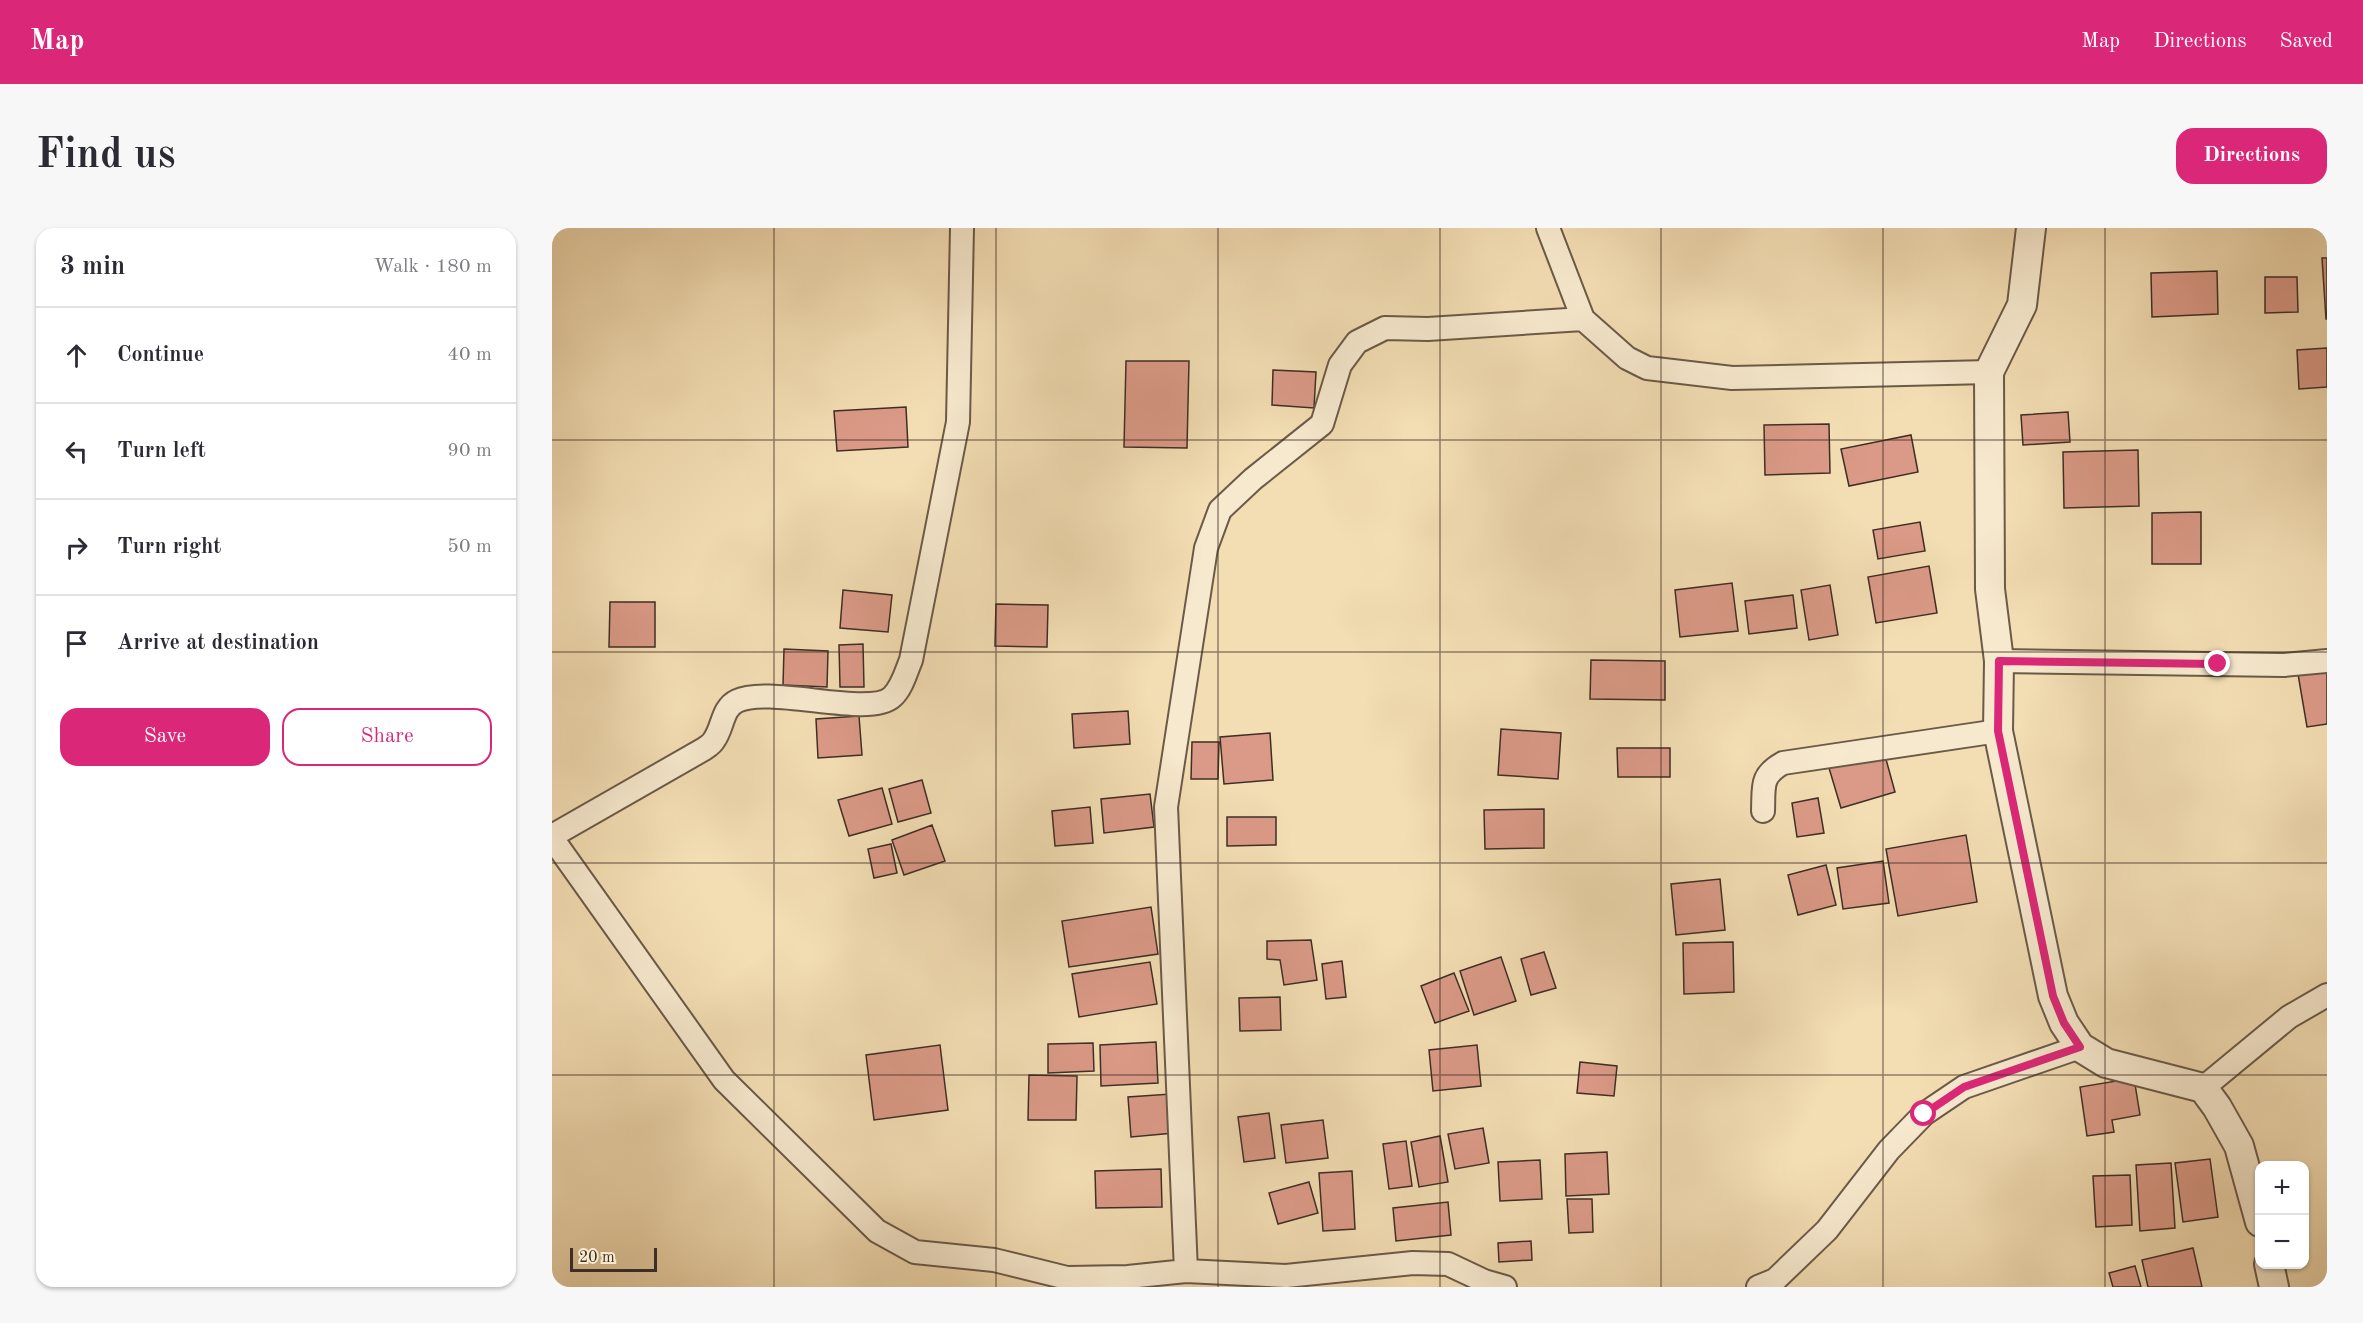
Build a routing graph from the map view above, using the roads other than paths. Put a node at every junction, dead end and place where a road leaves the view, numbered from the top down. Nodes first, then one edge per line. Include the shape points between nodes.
1 (962, 228) edge
2 (1548, 228) edge
3 (2031, 228) edge
4 (1583, 319) junction
5 (1989, 372) junction
6 (1999, 661) junction
7 (2327, 662) edge
8 (1998, 731) junction
9 (1763, 811) dead end
10 (552, 837) edge
11 (2327, 995) edge
12 (2080, 1047) junction
13 (2203, 1088) junction
14 (2257, 1215) edge
15 (2270, 1269) edge
16 (1186, 1271) junction
17 (1505, 1287) edge
18 (1758, 1287) edge
19 (2274, 1287) edge

1 - 10 street via 958,422 911,660 898,689 890,699 870,704 760,697 739,700 727,710 715,740 704,749
2 - 4 street
3 - 5 street via 2022,305
4 - 5 street via 1627,358 1647,368 1732,378
4 - 16 street via 1384,328 1357,342 1340,365 1322,424 1220,510 1206,548 1166,807
5 - 6 street via 1990,589
6 - 7 street via 2284,665
6 - 8 street
8 - 9 street via 1783,763 1764,780
8 - 12 street via 2053,996
10 - 16 street via 724,1080 877,1231 915,1252 994,1260 1067,1278
11 - 13 street via 2289,1017
12 - 13 street via 2106,1062
12 - 18 street via 1964,1087 1924,1114 1889,1150 1827,1230 1775,1280
13 - 14 street via 2239,1146
15 - 19 street
16 - 17 street via 1286,1276 1413,1263 1448,1264

